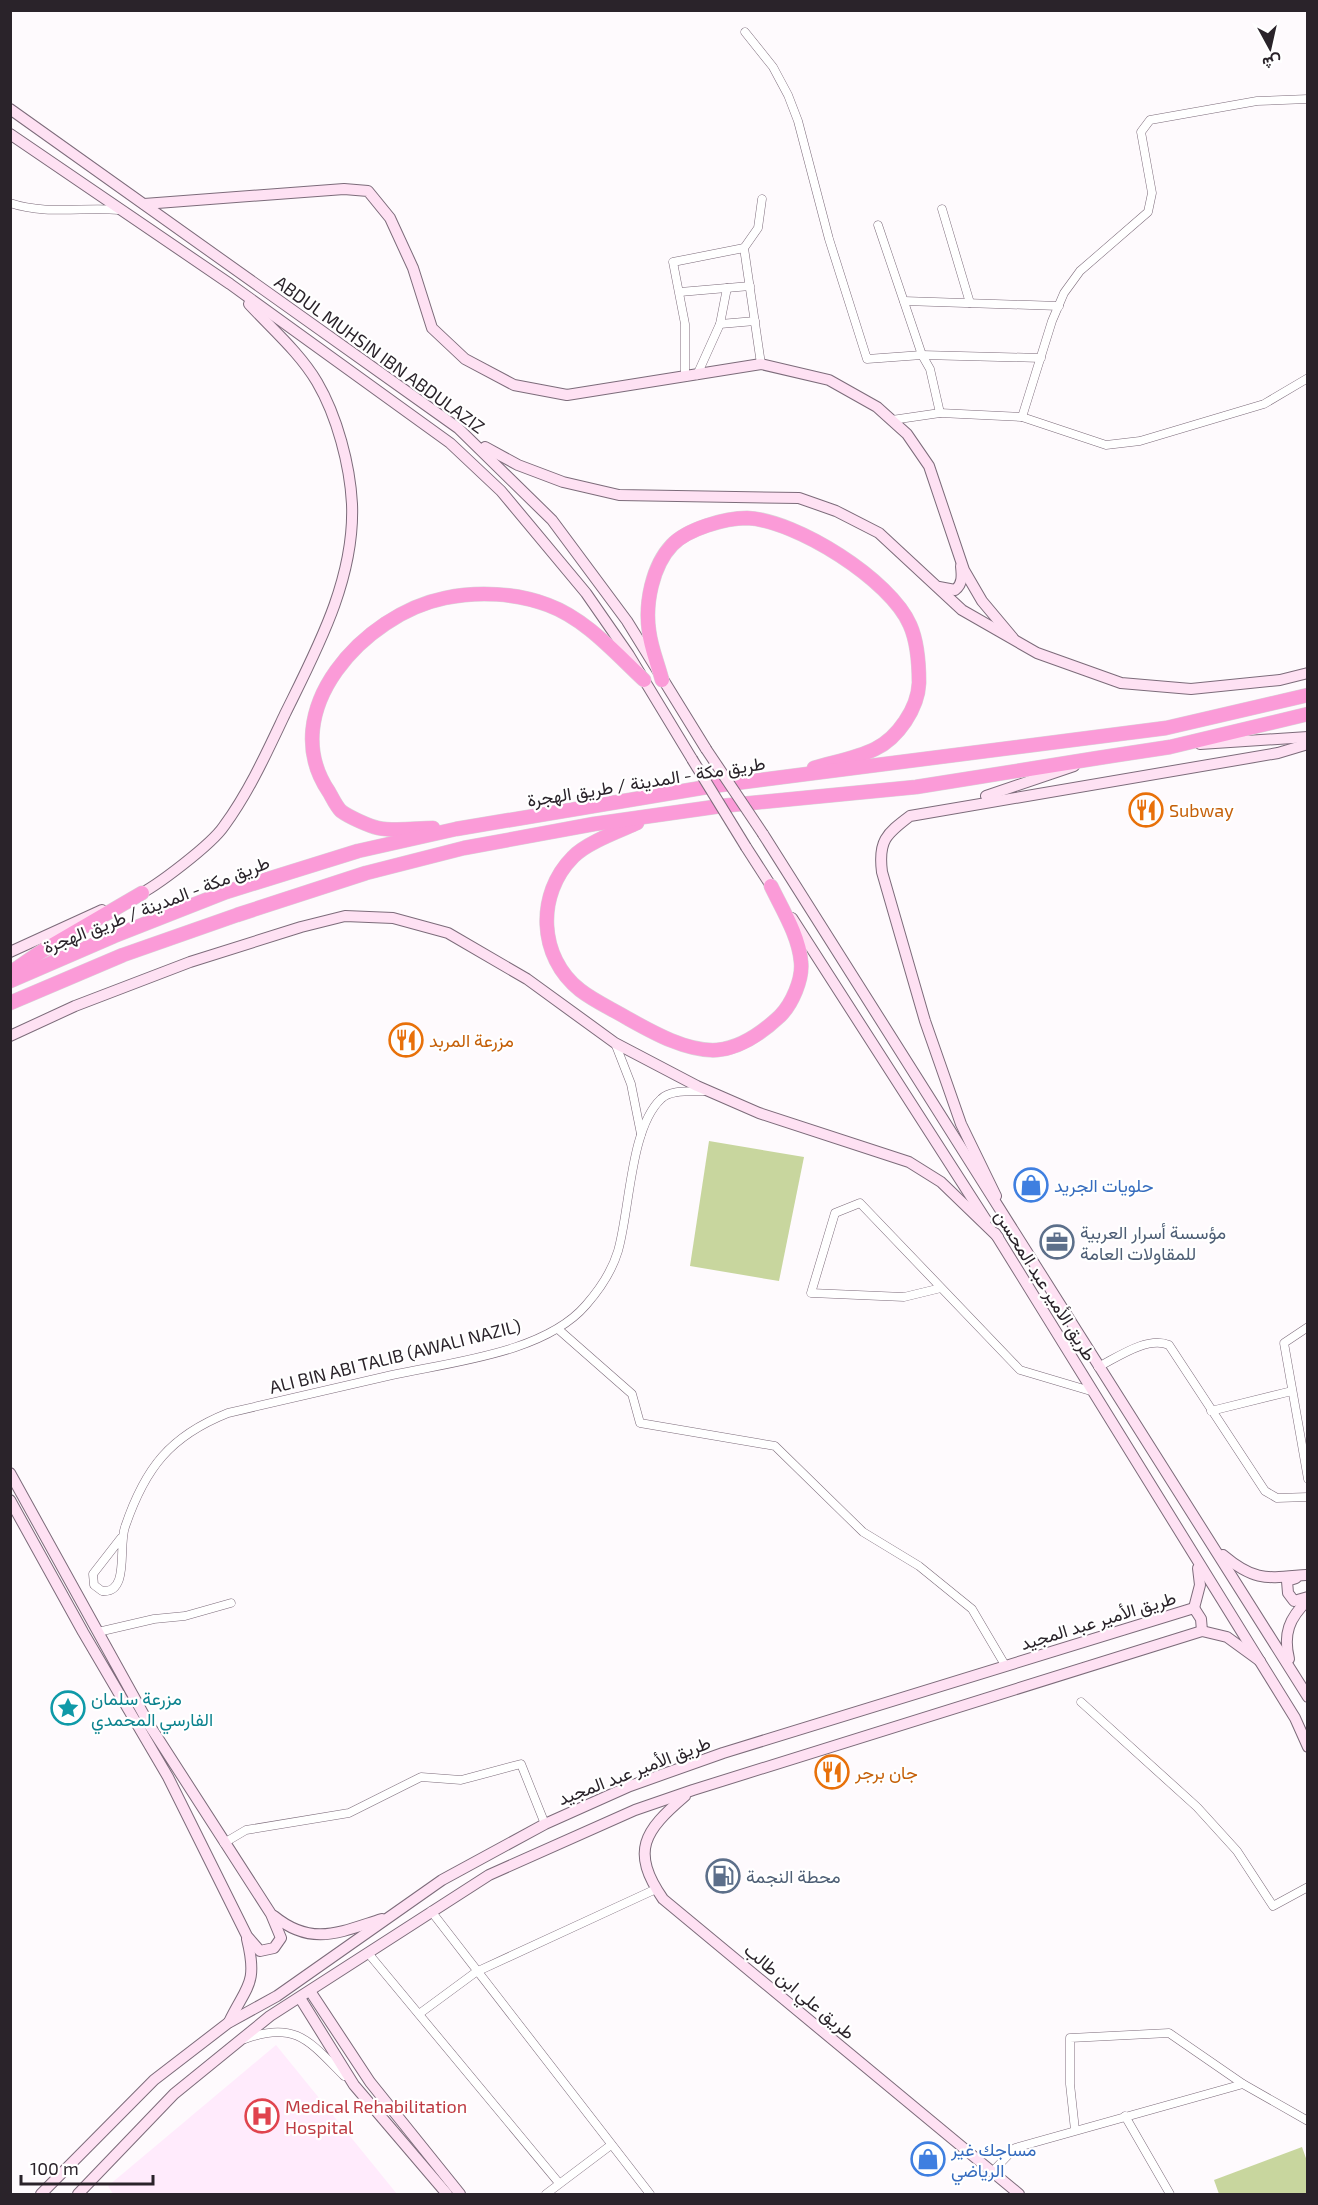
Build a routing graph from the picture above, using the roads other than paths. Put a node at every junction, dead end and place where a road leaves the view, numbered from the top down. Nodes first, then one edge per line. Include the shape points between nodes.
1 (745, 32) dead end
2 (1308, 99) edge
3 (10, 109) edge
4 (10, 134) edge
5 (762, 198) dead end
6 (10, 203) edge
7 (144, 204) junction
8 (942, 209) dead end
9 (125, 211) junction
10 (878, 225) dead end
11 (744, 248) junction
12 (230, 284) junction
13 (750, 286) junction
14 (727, 288) junction
15 (680, 292) junction
16 (904, 301) junction
17 (970, 303) junction
18 (1059, 306) junction
19 (755, 321) junction
20 (720, 324) junction
21 (922, 355) junction
22 (1041, 358) junction
23 (761, 364) junction
24 (697, 375) junction
25 (685, 377) junction
26 (1308, 378) edge
27 (940, 413) junction
28 (1022, 417) junction
29 (892, 420) junction
30 (469, 438) junction
31 (962, 565) junction
32 (939, 587) junction
33 (1013, 638) junction
34 (1308, 673) edge
35 (644, 680) junction
36 (662, 680) junction
37 (1308, 695) edge
38 (1308, 714) edge
39 (1308, 737) edge
40 (1308, 744) edge
41 (1170, 747) junction
42 (706, 749) joint
43 (1098, 758) junction
44 (781, 779) junction
45 (946, 809) junction
46 (654, 815) junction
47 (456, 829) junction
48 (746, 847) joint
49 (771, 886) junction
50 (142, 893) junction
51 (10, 952) edge
52 (10, 973) edge
53 (10, 981) edge
54 (10, 1003) edge
55 (10, 1036) edge
56 (615, 1044) junction
57 (709, 1091) junction
58 (641, 1135) junction
59 (1010, 1226) junction
60 (998, 1237) junction
61 (941, 1288) junction
62 (1308, 1327) edge
63 (558, 1329) junction
64 (1098, 1367) junction
65 (1292, 1390) junction
66 (1094, 1392) junction
67 (1210, 1411) junction
68 (10, 1473) edge
69 (1308, 1479) edge
70 (1308, 1497) edge
71 (10, 1500) edge
72 (121, 1538) junction
73 (1215, 1549) junction
74 (1197, 1562) junction
75 (1307, 1575) edge
76 (1308, 1599) edge
77 (231, 1603) dead end
78 (1194, 1608) junction
79 (1202, 1631) junction
80 (98, 1632) junction
81 (1260, 1661) junction
82 (1005, 1665) junction
83 (1291, 1668) junction
84 (1308, 1697) edge
85 (1081, 1702) dead end
86 (1308, 1747) edge
87 (693, 1790) junction
88 (545, 1824) junction
89 (224, 1843) junction
90 (1308, 1887) edge
91 (656, 1889) junction
92 (431, 1911) junction
93 (271, 1914) junction
94 (388, 1917) junction
95 (247, 1936) junction
96 (368, 1953) junction
97 (476, 1972) junction
98 (310, 1991) junction
99 (300, 1998) junction
100 (419, 2014) junction
101 (228, 2023) junction
102 (235, 2043) junction
103 (1243, 2084) junction
104 (354, 2085) junction
105 (1125, 2116) junction
106 (1308, 2121) edge
107 (1076, 2130) junction
108 (611, 2145) junction
109 (992, 2172) junction
110 (559, 2183) junction
111 (41, 2194) edge
112 (78, 2194) edge
113 (447, 2194) edge
114 (460, 2194) edge
115 (546, 2194) edge
116 (650, 2194) edge
117 (1019, 2194) edge
118 (1170, 2194) edge

1 - 21 street via 773,67 798,121 829,239 867,359
2 - 18 street via 1257,101 1150,120 1141,132 1152,192 1148,212 1080,271
3 - 7 main road, ABDUL MUHSIN IBN ABDULAZIZ
4 - 9 main road, ABDUL MUHSIN IBN ABDULAZIZ
5 - 11 street via 758,228
6 - 9 street via 46,210 90,207
7 - 25 main road via 344,189 368,191 390,218 413,268 432,328 465,359 514,385 567,395
7 - 30 main road, ABDUL MUHSIN IBN ABDULAZIZ
8 - 17 street
9 - 12 main road, ABDUL MUHSIN IBN ABDULAZIZ
10 - 16 street
11 - 13 street
11 - 15 street via 674,261
12 - 35 main road, ABDUL MUHSIN IBN ABDULAZIZ via 450,443 501,490 586,593
12 - 50 main road via 317,382 335,424 346,466 352,504 349,539 340,590 311,661 253,778 223,828
13 - 14 street
13 - 19 street
14 - 15 street
14 - 20 street
15 - 25 street via 687,350
16 - 17 street
16 - 21 street
17 - 18 street
18 - 22 street
19 - 20 street
19 - 23 street
20 - 24 street
21 - 22 street
21 - 27 street via 930,369
22 - 28 street
23 - 24 main road
23 - 29 main road via 829,380
24 - 25 main road
26 - 28 street via 1264,404 1119,445 1106,445
27 - 28 street
27 - 29 street
29 - 31 main road via 929,466
30 - 32 main road via 540,474 619,495 800,498 879,532
30 - 36 main road, ABDUL MUHSIN IBN ABDULAZIZ via 552,520 610,595
31 - 32 main road via 959,587
31 - 33 main road via 982,601
32 - 33 main road via 962,610
33 - 34 main road via 1037,653 1121,683 1191,689 1280,680
35 - 47 highway via 590,629 548,605 492,593 444,598 404,612 375,630 321,693 313,722 312,753 320,778 342,811 378,828
35 - 48 main road, ABDUL MUHSIN IBN ABDULAZIZ, bridge
36 - 42 main road, ABDUL MUHSIN IBN ABDULAZIZ
36 - 44 highway via 649,631 649,595 672,545 714,524 749,518 789,528 838,553 892,598 910,624 919,665 916,702 900,729 876,748
37 - 44 highway, طريق مكة - المدينة / طريق الهجرة via 1166,728
38 - 41 highway
39 - 41 main road
40 - 45 main road via 1278,753
41 - 43 highway
42 - 59 main road, طريق الأمير عبد المحسن, bridge
43 - 45 main road
43 - 46 highway, طريق مكة - المدينة / طريق الهجرة via 916,787
44 - 47 highway, طريق مكة - المدينة / طريق الهجرة via 713,786
45 - 59 main road via 910,816 892,830 883,841 882,872 925,1021 961,1124
46 - 49 highway via 573,856 549,893 547,937 562,968 579,990 650,1031 692,1046 716,1050 766,1029 787,1008 802,963 796,939
46 - 54 highway, طريق مكة - المدينة / طريق الهجرة via 464,848 366,873 123,955
47 - 53 highway, طريق مكة - المدينة / طريق الهجرة via 358,851 226,892
48 - 49 main road, طريق الأمير عبد المحسن
49 - 60 main road, طريق الأمير عبد المحسن
50 - 51 main road
50 - 52 highway
55 - 56 main road via 75,1005 190,962 345,916 393,918 448,933 527,979
56 - 57 main road
56 - 58 street via 631,1084
57 - 58 street via 674,1093 662,1098
57 - 60 main road via 759,1113 909,1162 941,1182
58 - 63 street, ALI BIN ABI TALIB (AWALI NAZIL) via 618,1251 604,1281 584,1307
59 - 64 main road, طريق الأمير عبد المحسن
60 - 66 main road, طريق الأمير عبد المحسن
61 - 61 street via 860,1203 835,1212 811,1293 904,1297
61 - 66 street via 1020,1370
62 - 65 street via 1284,1343
63 - 72 street, ALI BIN ABI TALIB (AWALI NAZIL) via 512,1348 228,1413 199,1424 176,1440 151,1470
63 - 82 street via 632,1394 640,1423 775,1446 863,1532 919,1566 972,1609
64 - 67 street via 1145,1345 1164,1343
64 - 73 main road, طريق الأمير عبد المحسن
65 - 67 street
65 - 69 street
66 - 74 main road, طريق الأمير عبد المحسن
67 - 70 street via 1265,1491 1277,1498
68 - 80 main road
71 - 95 main road via 168,1777
72 - 72 street, ALI BIN ABI TALIB (AWALI NAZIL) via 93,1574 94,1585 102,1592 113,1590 120,1581
73 - 75 main road via 1256,1577
73 - 83 main road, طريق الأمير عبد المحسن
74 - 78 main road via 1200,1585
74 - 81 main road, طريق الأمير عبد المحسن
75 - 76 main road via 1287,1581 1288,1593 1294,1601
76 - 83 main road via 1291,1618 1286,1632
77 - 80 street
78 - 79 main road, طريق الأمير عبد المجيد
78 - 82 main road, طريق الأمير عبد المجيد
79 - 81 main road via 1227,1637
79 - 87 main road
80 - 89 main road via 150,1725
81 - 86 main road, طريق الأمير عبد المحسن
82 - 88 main road, طريق الأمير عبد المجيد via 723,1753 630,1786
83 - 84 main road, طريق الأمير عبد المحسن
85 - 90 street via 1197,1807 1237,1851 1273,1906
87 - 91 main road, طريق علي ابن طالب via 662,1815 647,1834 642,1856 648,1878
87 - 92 main road via 635,1810 489,1875
88 - 89 street via 521,1764 461,1780 421,1777 349,1813 246,1830
88 - 94 main road, طريق الأمير عبد المجيد via 442,1880
89 - 93 main road
91 - 97 street
91 - 109 main road, طريق علي ابن طالب via 670,1905
92 - 96 main road
92 - 97 street
93 - 94 main road via 295,1931 321,1936
93 - 95 main road via 281,1938 274,1948 260,1951
94 - 101 main road, طريق الأمير عبد المجيد via 277,1996
95 - 101 main road via 252,1980
96 - 98 main road
96 - 100 street
97 - 100 street
97 - 108 street
98 - 99 main road
98 - 114 main road via 370,2082
99 - 102 main road
99 - 104 main road
100 - 110 street
101 - 111 main road, طريق الأمير عبد المجيد via 154,2080
102 - 104 street via 259,2034 290,2031 318,2050
102 - 112 main road via 174,2094
103 - 105 street
103 - 106 street
103 - 107 street via 1169,2033 1070,2038 1070,2085
104 - 113 main road
105 - 107 street
105 - 118 street
107 - 109 street via 1015,2148
108 - 110 street
108 - 116 street
109 - 117 main road, طريق علي ابن طالب
110 - 115 street

